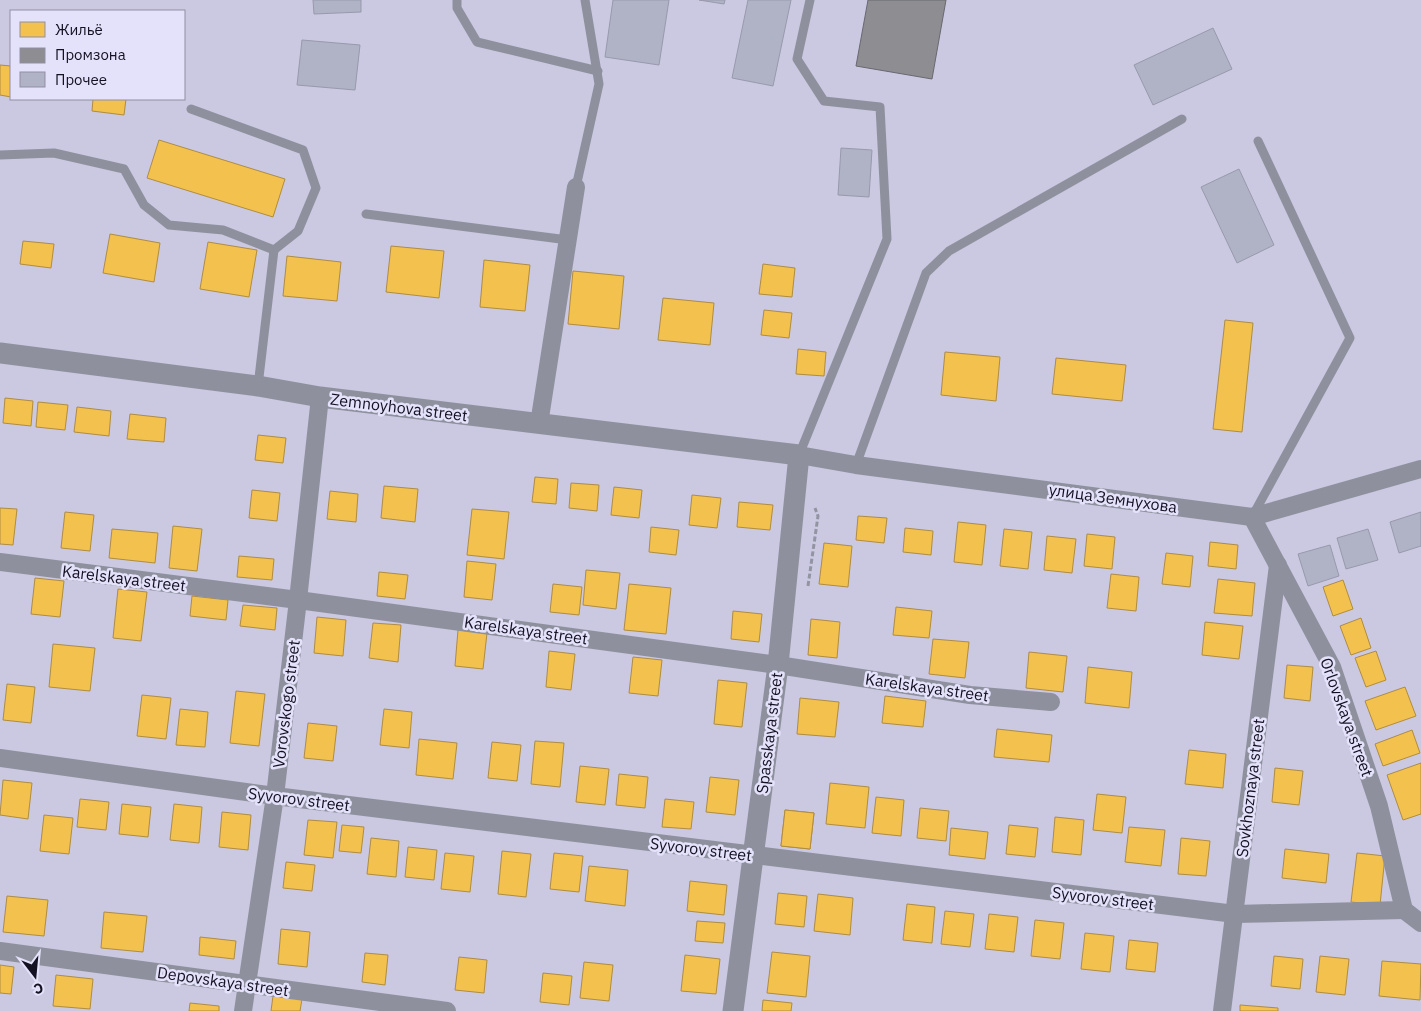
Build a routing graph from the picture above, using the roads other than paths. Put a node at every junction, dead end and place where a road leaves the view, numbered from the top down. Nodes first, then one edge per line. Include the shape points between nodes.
1 (457, 0) edge
2 (585, 0) edge
3 (810, 0) edge
4 (598, 72) junction
5 (191, 108) dead end
6 (1182, 119) dead end
7 (1258, 141) dead end
8 (0, 155) edge
9 (576, 187) joint
10 (366, 214) dead end
11 (568, 240) junction
12 (274, 250) junction
13 (0, 353) edge
14 (258, 386) junction
15 (320, 397) junction
16 (539, 424) junction
17 (799, 455) junction
18 (856, 465) junction
19 (1421, 469) edge
20 (1252, 517) junction
21 (0, 562) edge
22 (1278, 565) junction
23 (298, 600) junction
24 (778, 665) junction
25 (1051, 702) dead end
26 (0, 758) edge
27 (275, 796) junction
28 (753, 855) junction
29 (1404, 910) junction
30 (1235, 914) junction
31 (1421, 923) edge
32 (0, 952) edge
33 (246, 985) junction
34 (243, 1011) edge
35 (446, 1011) edge
36 (733, 1011) edge
37 (1222, 1011) edge

1 - 4 lane via 457,8 477,42
2 - 4 lane
3 - 17 lane via 798,60 824,101 880,106 887,238
4 - 9 lane via 599,84
5 - 12 lane via 303,150 316,188 298,230
6 - 18 lane via 948,251 926,273
7 - 20 lane via 1350,338
8 - 12 lane via 54,154 124,169 144,205 169,225 223,230
9 - 11 street
10 - 11 lane
11 - 16 street
12 - 14 lane
13 - 14 street, Zemnoyhova street
14 - 15 street, Zemnoyhova street
15 - 16 street, Zemnoyhova street
15 - 23 street, Vorovskogo street
16 - 17 street, Zemnoyhova street
17 - 18 street, улица Земнухова
17 - 24 street, Spasskaya street
18 - 20 street, улица Земнухова
19 - 20 street, улица Земнухова
20 - 22 street, Orlovskaya street
21 - 23 street, Karelskaya street
22 - 29 street, Orlovskaya street via 1332,667 1378,806
22 - 30 street, Sovkhoznaya street
23 - 24 street, Karelskaya street
23 - 27 street, Vorovskogo street
24 - 25 street, Karelskaya street via 970,695
24 - 28 street, Spasskaya street
26 - 27 street, Syvorov street
27 - 28 street, Syvorov street
27 - 33 street, Vorovskogo street
28 - 30 street, Syvorov street
28 - 36 street, Spasskaya street
29 - 30 street, Syvorov street
29 - 31 street
30 - 37 street, Sovkhoznaya street
32 - 33 street, Depovskaya street
33 - 34 street, Vorovskogo street
33 - 35 street, Depovskaya street

